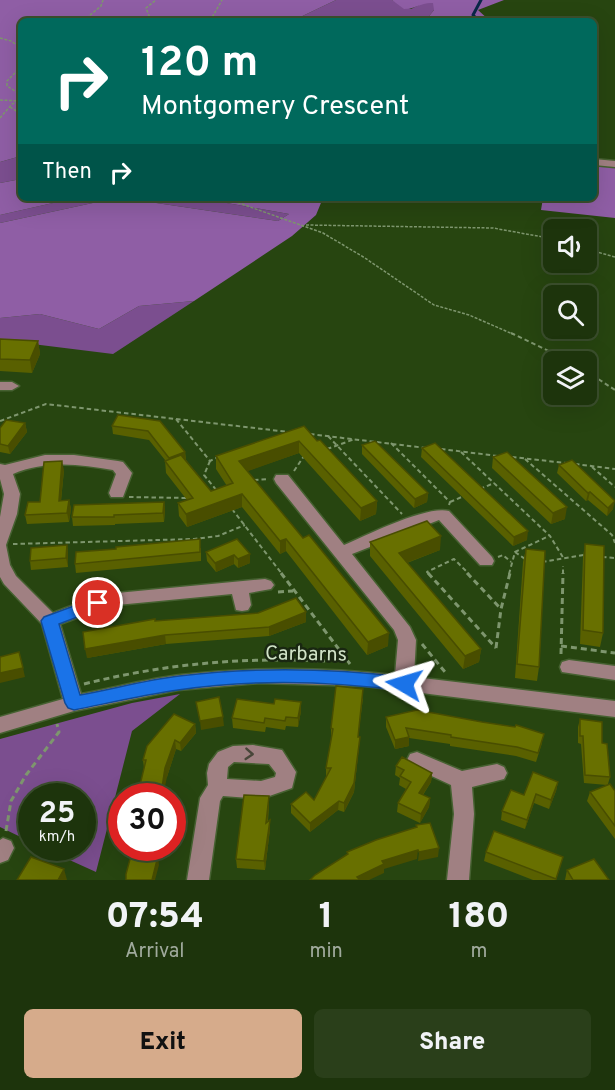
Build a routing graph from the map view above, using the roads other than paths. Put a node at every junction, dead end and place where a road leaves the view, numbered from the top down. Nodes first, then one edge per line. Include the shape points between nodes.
1 (597, 162) edge
2 (615, 164) edge
3 (2, 470) edge
4 (282, 479) road end
5 (117, 493) road end
6 (4, 545) edge
7 (342, 552) junction
8 (486, 561) dead end
9 (265, 585) dead end
10 (50, 621) junction
11 (565, 662) road end
12 (615, 673) edge
13 (404, 684) junction
14 (74, 703) junction
15 (615, 709) edge
16 (0, 725) edge
17 (417, 760) dead end
18 (497, 773) dead end
19 (461, 780) junction
20 (218, 787) dead end
21 (198, 880) edge
22 (458, 880) edge

1 - 2 street
3 - 5 street via 34,460 118,466 124,473
3 - 6 street via 13,496
4 - 7 street
6 - 10 street via 2,565 10,580
7 - 8 street via 446,509
7 - 13 street via 401,627 407,640
9 - 10 street via 241,596 117,599
10 - 14 street
11 - 12 street
13 - 14 street, Carbarns via 365,679 247,677 178,683
13 - 15 street, Carbarns
14 - 16 street, Carbarns
17 - 19 street
18 - 19 street
19 - 22 street via 464,814
20 - 21 street via 210,798

